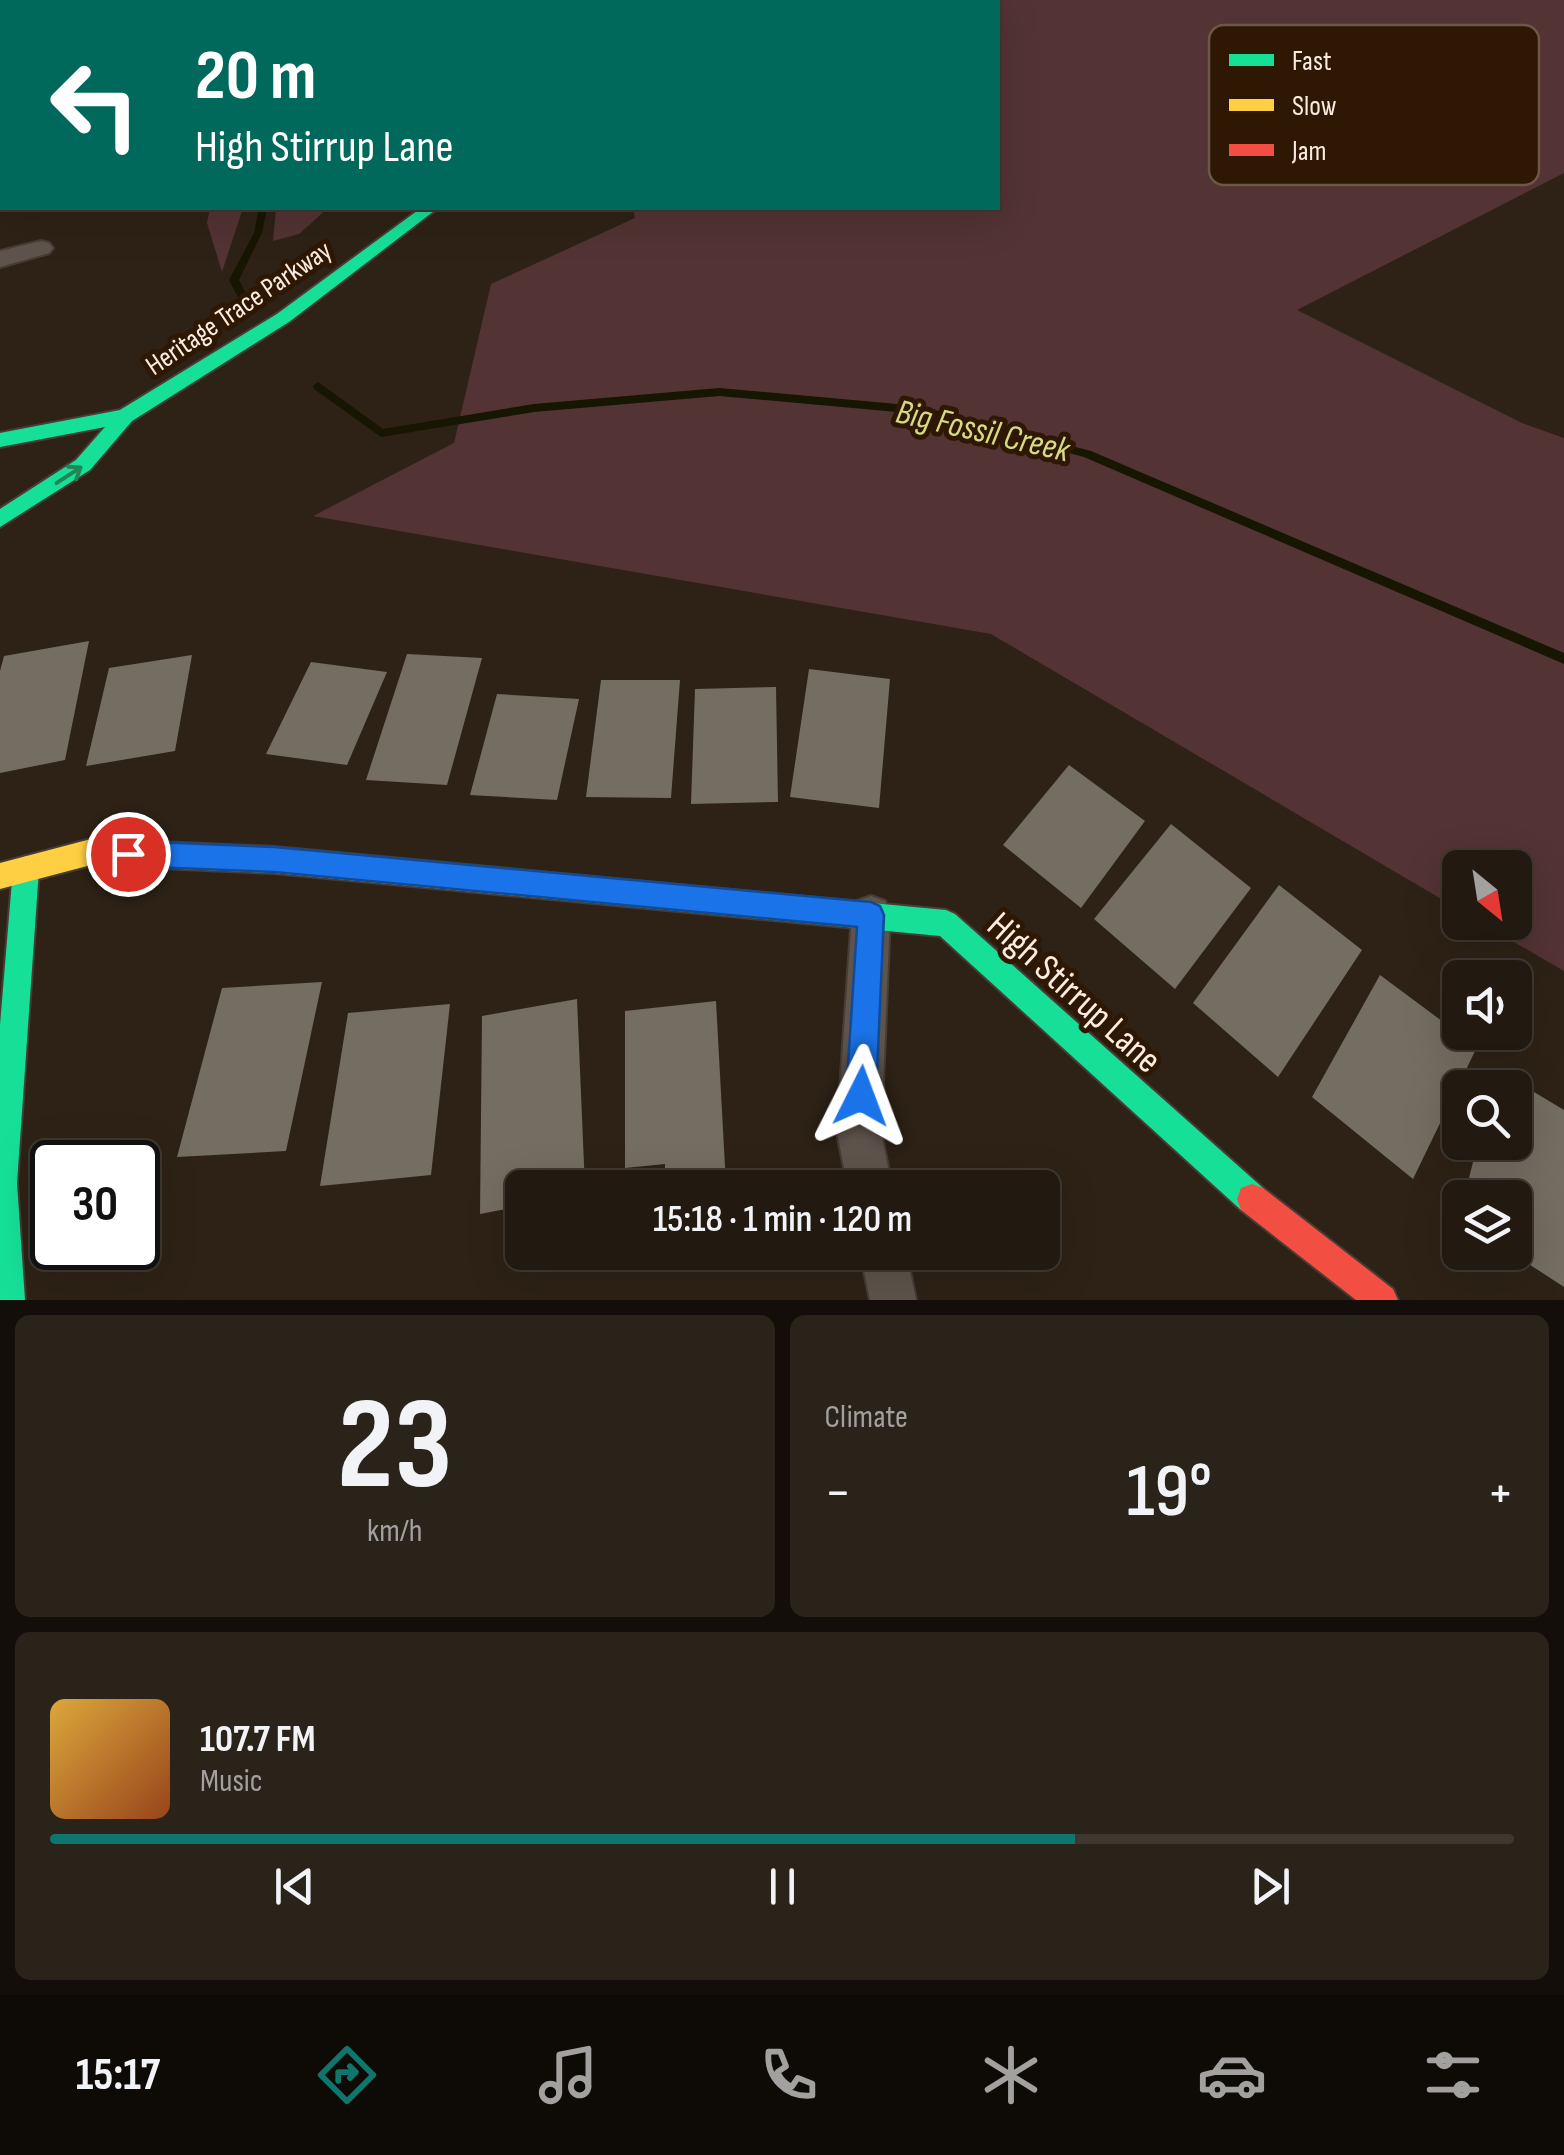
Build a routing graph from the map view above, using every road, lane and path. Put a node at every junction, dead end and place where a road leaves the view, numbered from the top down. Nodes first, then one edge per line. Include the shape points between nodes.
1 (427, 210) edge
2 (41, 248) dead end
3 (0, 259) edge
4 (124, 416) junction
5 (0, 440) edge
6 (0, 519) edge
7 (26, 869) junction
8 (0, 876) edge
9 (871, 915) junction
10 (866, 1170) edge
11 (887, 1270) edge
12 (9, 1300) edge
13 (893, 1300) edge
14 (1382, 1300) edge

1 - 4 street, Heritage Trace Parkway via 314,297
2 - 3 street
4 - 5 street, Heritage Trace Parkway
6 -> 4 street, Heritage Trace Parkway via 84,466
7 - 8 street, High Stirrup Lane
7 - 9 street, High Stirrup Lane via 91,852 274,860
7 - 12 street via 2,1182
9 - 10 street via 858,1132
9 - 14 street, High Stirrup Lane via 946,922 1254,1200
11 - 13 street

